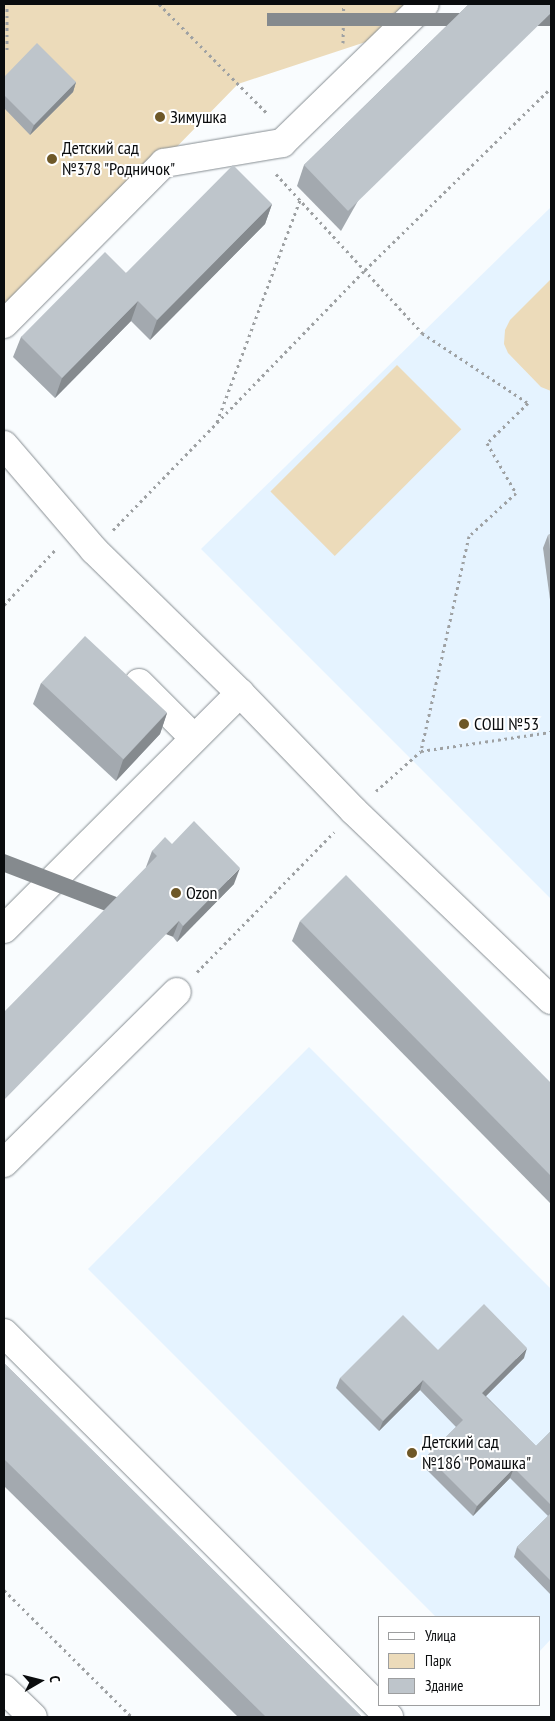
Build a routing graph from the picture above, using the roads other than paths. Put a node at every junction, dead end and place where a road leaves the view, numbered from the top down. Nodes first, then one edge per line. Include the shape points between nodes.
1 (425, 4) edge
2 (4, 324) edge
3 (4, 445) edge
4 (139, 683) dead end
5 (240, 693) junction
6 (194, 738) junction
7 (4, 926) edge
8 (177, 992) road end
9 (551, 1000) edge
10 (4, 1163) edge
11 (4, 1333) edge
12 (4, 1688) edge
13 (33, 1717) edge
14 (389, 1717) edge

1 - 2 street via 282,143 164,163
3 - 5 street via 94,550
4 - 6 street
5 - 6 street
5 - 9 street via 354,811
6 - 7 street
8 - 10 street
11 - 14 street
12 - 13 street

